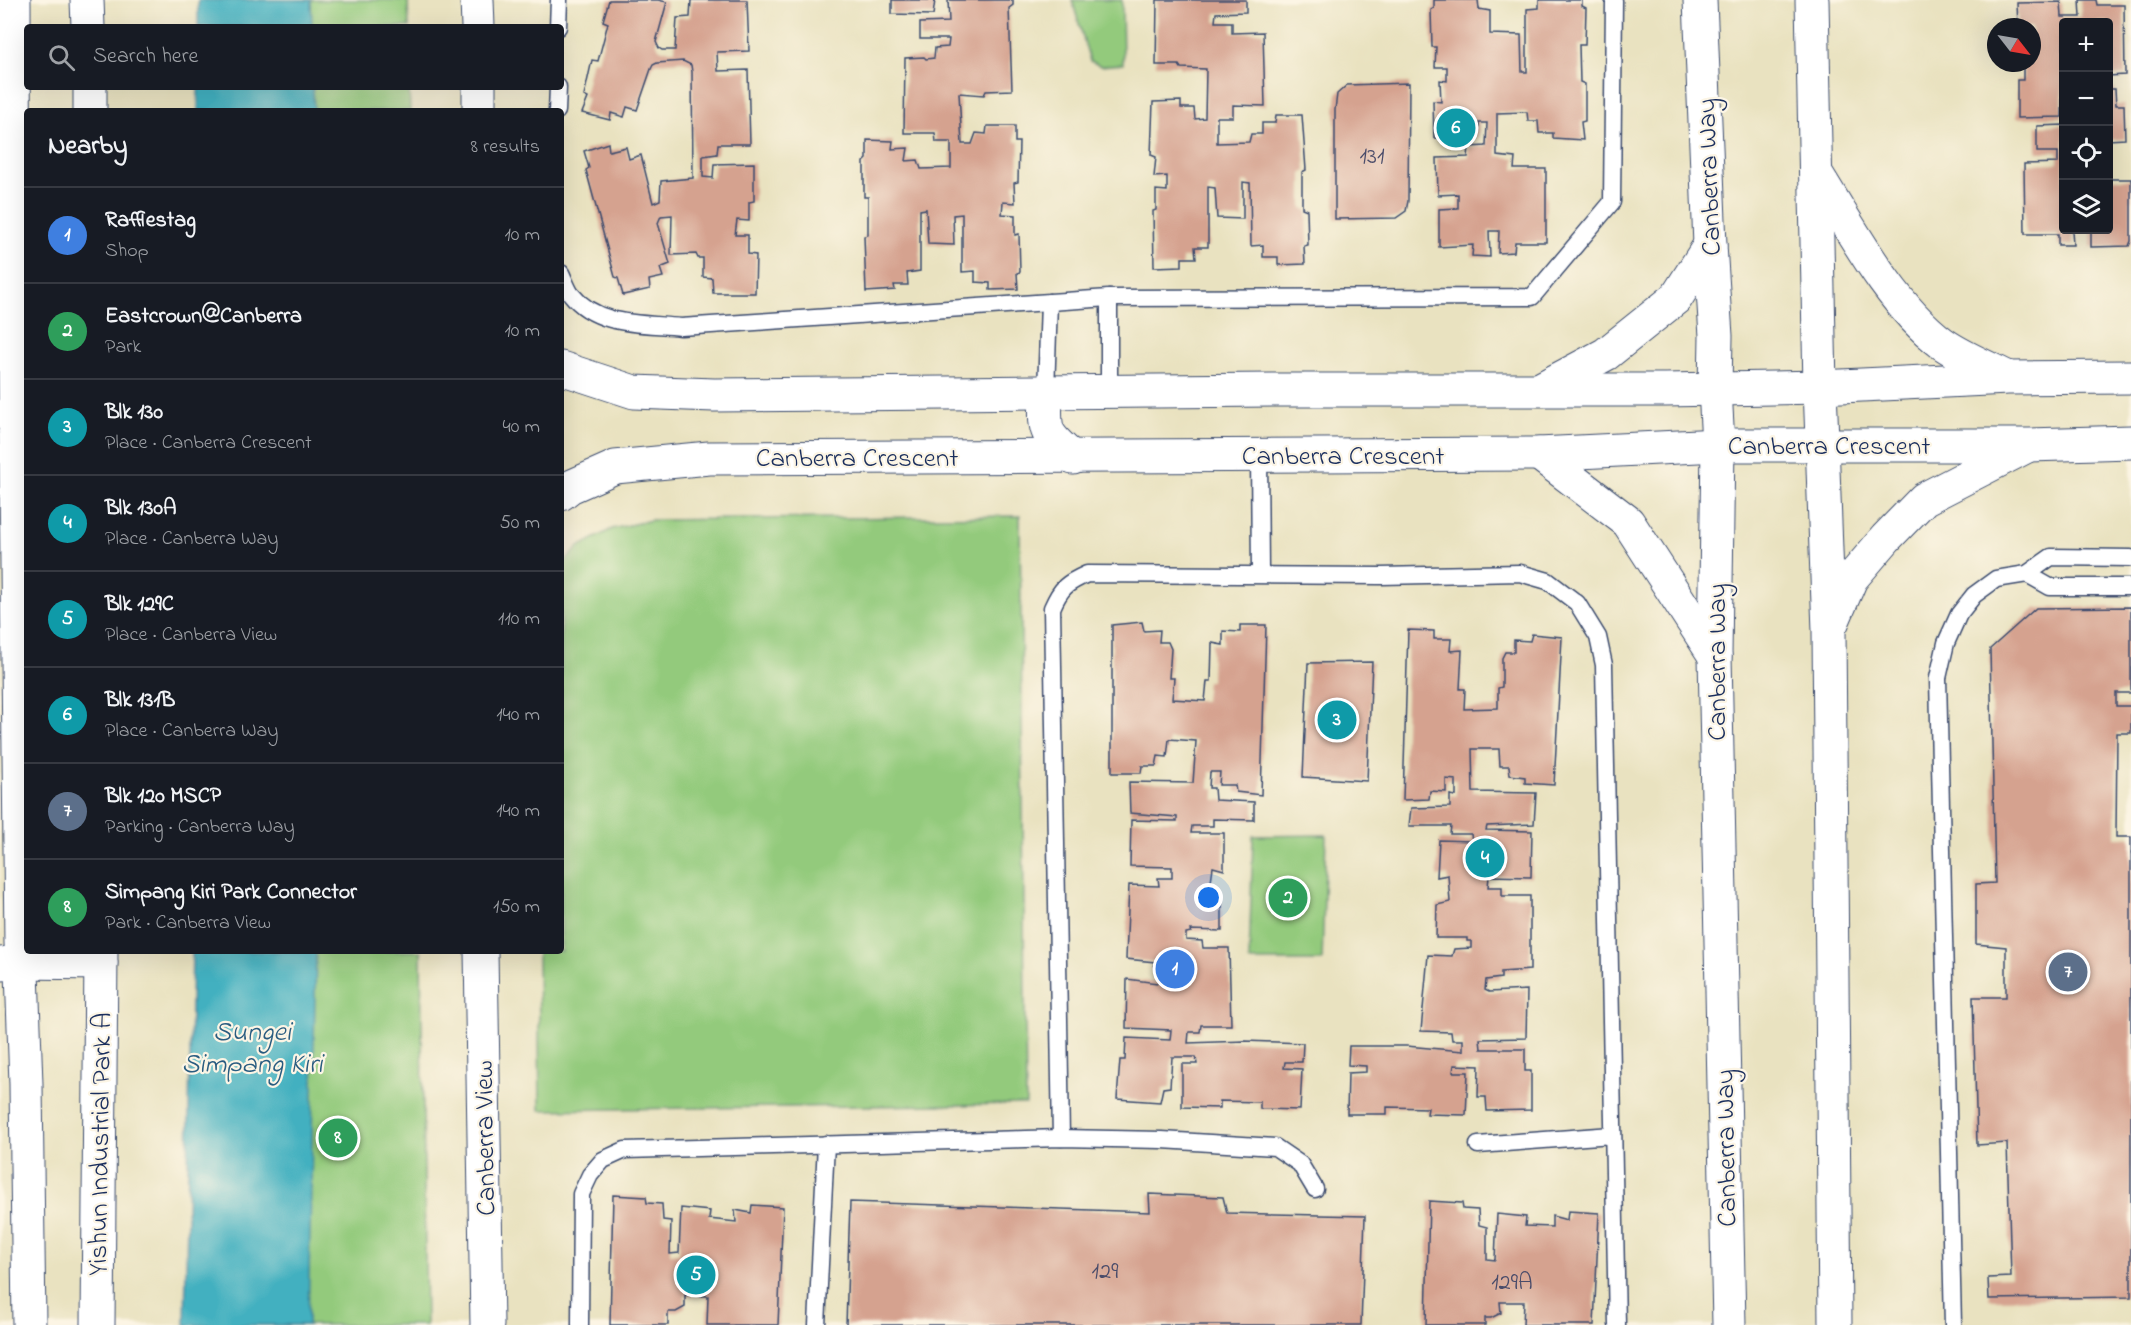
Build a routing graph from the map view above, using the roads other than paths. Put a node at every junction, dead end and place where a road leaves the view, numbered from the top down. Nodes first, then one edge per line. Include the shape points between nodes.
1 (14, 0) edge
2 (87, 0) edge
3 (477, 0) edge
4 (559, 0) edge
5 (1614, 0) edge
6 (1700, 0) edge
7 (1812, 0) edge
8 (88, 24) edge
9 (478, 24) edge
10 (558, 24) edge
11 (90, 90) edge
12 (479, 90) edge
13 (558, 90) edge
14 (90, 108) edge
15 (479, 108) edge
16 (557, 108) edge
17 (1816, 173) junction
18 (1710, 245) junction
19 (564, 280) edge
20 (1109, 298) junction
21 (1049, 302) junction
22 (564, 369) edge
23 (2131, 377) edge
24 (2008, 378) junction
25 (1820, 387) junction
26 (1715, 388) junction
27 (1540, 389) junction
28 (1046, 392) junction
29 (1109, 392) junction
30 (2131, 442) edge
31 (1718, 445) junction
32 (2029, 445) junction
33 (1822, 446) junction
34 (1539, 454) junction
35 (1259, 455) junction
36 (1074, 458) junction
37 (564, 492) edge
38 (2131, 558) edge
39 (1260, 573) junction
40 (2027, 574) junction
41 (2131, 587) edge
42 (1829, 631) junction
43 (1715, 656) junction
44 (481, 954) edge
45 (101, 957) edge
46 (10, 963) edge
47 (1612, 1135) junction
48 (1061, 1138) junction
49 (826, 1144) junction
50 (1478, 1145) dead end
51 (1315, 1190) dead end
52 (29, 1325) edge
53 (98, 1325) edge
54 (487, 1325) edge
55 (580, 1325) edge
56 (817, 1325) edge
57 (1617, 1325) edge
58 (1729, 1325) edge
59 (1835, 1325) edge
60 (1953, 1325) edge

1 - 46 street
2 - 8 street
3 - 9 street
4 - 10 lane
5 - 20 lane via 1612,202 1532,297
6 - 18 street, Canberra Way
7 - 17 street
11 - 14 street
12 - 15 street
13 - 16 lane
17 - 24 street via 1884,280 1908,310 1942,343
17 - 25 street
18 - 26 street, Canberra Way
18 - 27 street via 1676,298 1606,354
19 - 21 lane via 570,293 600,317 681,327
20 - 21 lane
20 - 29 lane
21 - 28 lane
22 - 28 street via 634,392
23 - 24 street
24 - 25 street
25 - 26 street
25 - 33 street
26 - 27 street
26 - 31 street, Canberra Way
27 - 29 street
28 - 29 street
28 - 36 street via 1045,425 1051,439
30 - 32 street, Canberra Crescent
31 - 33 street, Canberra Crescent
31 - 34 street, Canberra Crescent
31 - 43 street, Canberra Way
32 - 33 street, Canberra Crescent
32 - 42 street via 1924,499 1851,579
33 - 42 street
34 - 35 street, Canberra Crescent
34 - 43 street via 1628,522
35 - 36 street, Canberra Crescent
35 - 39 lane
36 - 37 street, Canberra Crescent via 709,458 615,467
38 - 40 lane via 2050,558
39 - 47 lane via 1520,573 1548,581 1577,603 1593,628 1604,665
39 - 48 lane via 1087,574 1069,582 1052,608
40 - 41 lane via 2050,586
40 - 60 lane via 1996,579 1974,595 1950,633 1938,678
42 - 59 street
43 - 58 street, Canberra Way
44 - 54 street, Canberra View
45 - 46 street, Yishun Industrial Park A
45 - 53 street, Yishun Industrial Park A
46 - 52 street via 26,1084
47 - 50 lane
47 - 57 lane
48 - 49 lane
48 - 51 lane via 1275,1147 1300,1164
49 - 55 lane via 625,1150 603,1160 581,1194
49 - 56 lane

